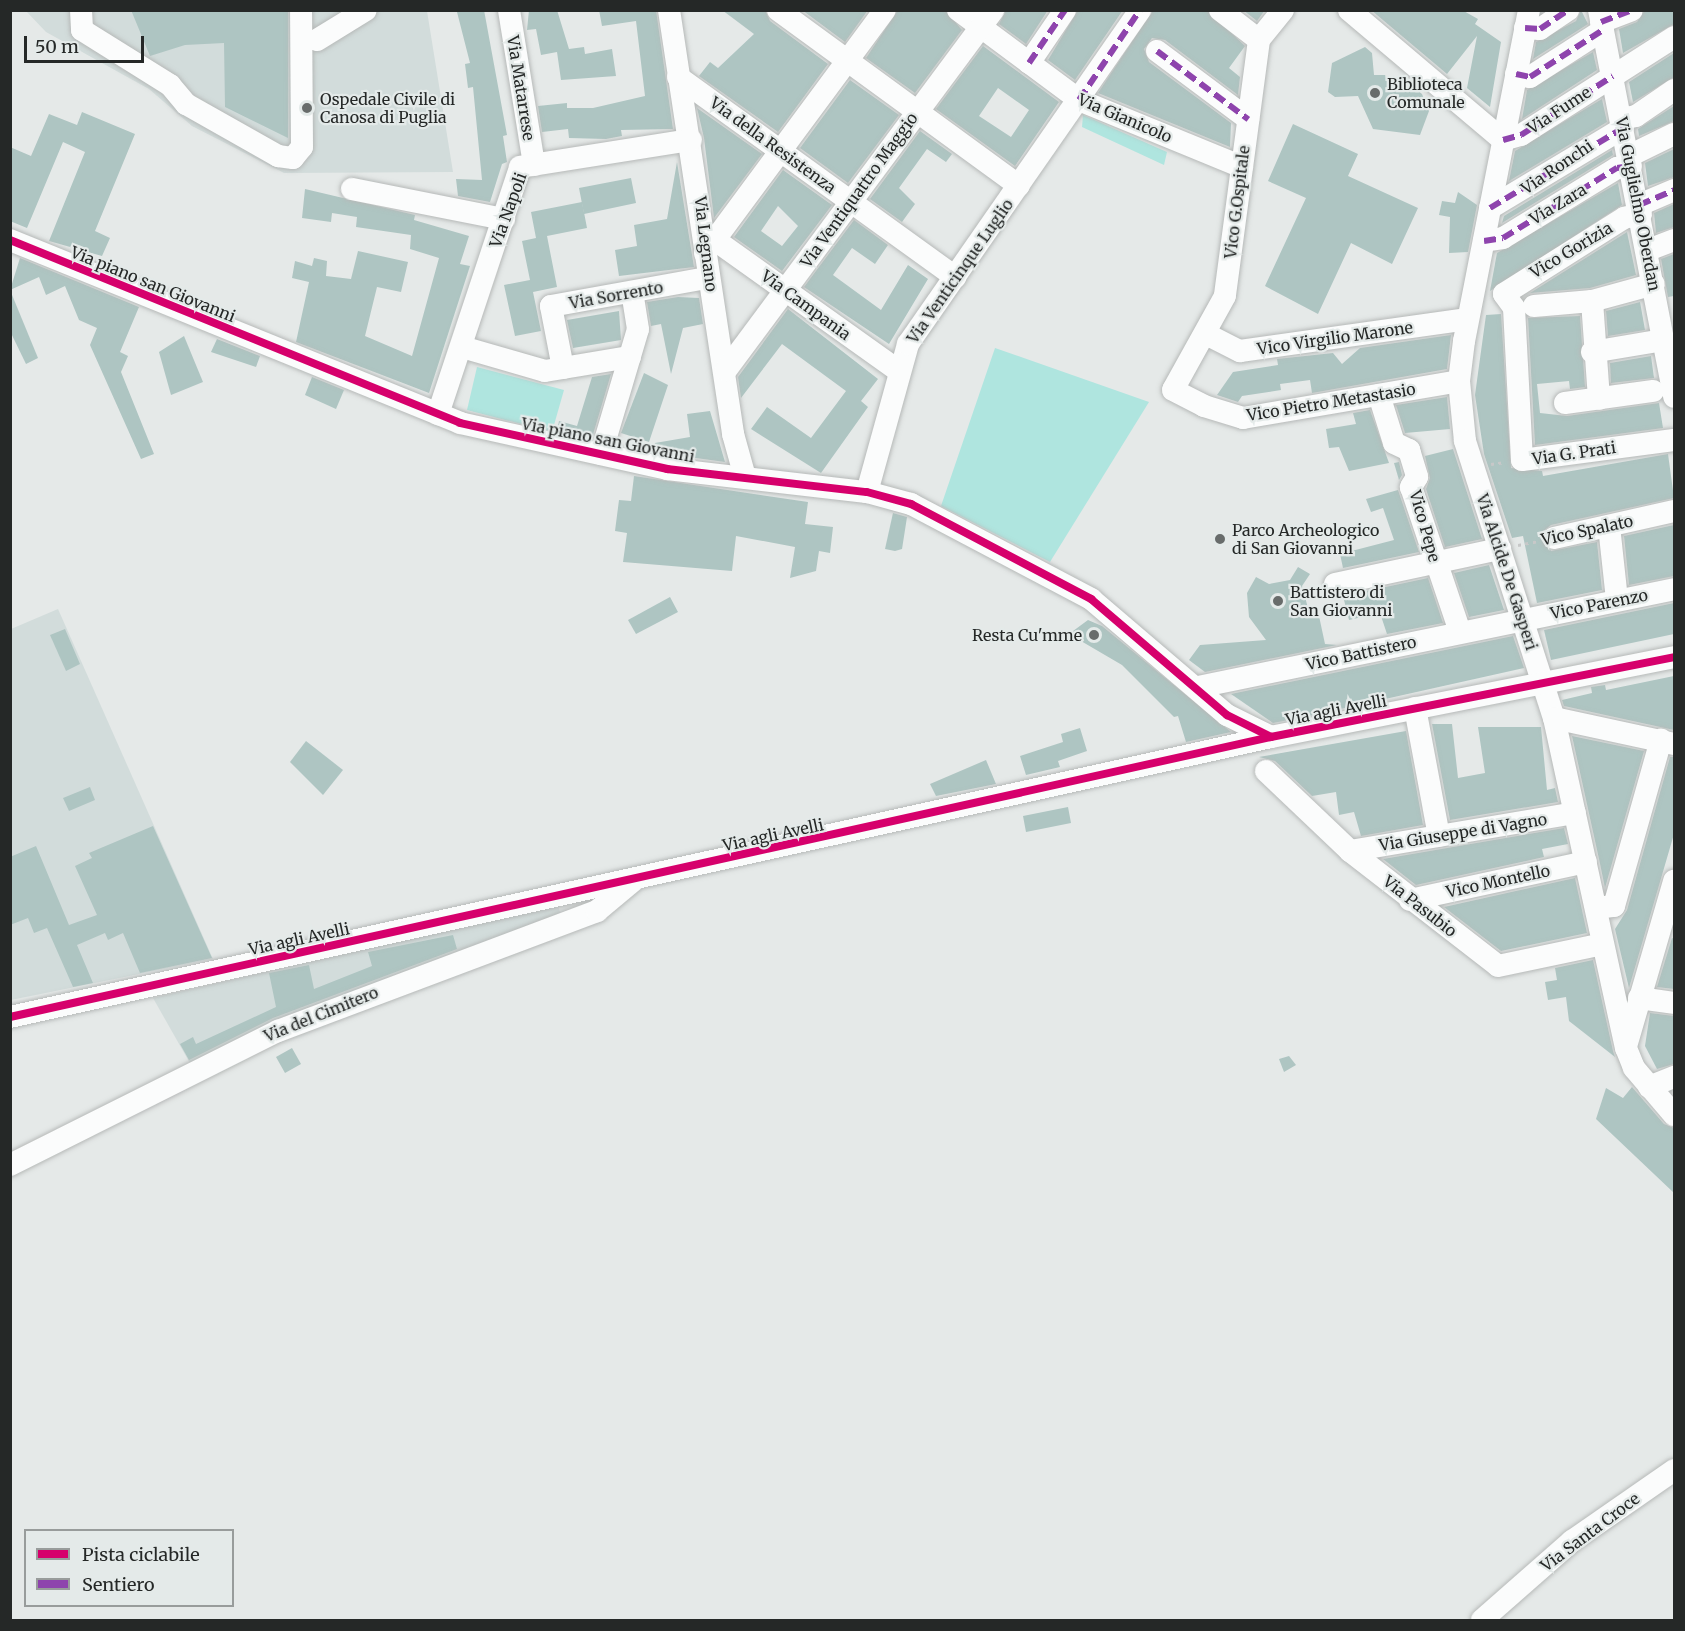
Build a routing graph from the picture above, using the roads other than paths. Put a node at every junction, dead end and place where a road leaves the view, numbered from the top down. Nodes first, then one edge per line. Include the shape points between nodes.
1 (81, 10) edge
2 (301, 10) edge
3 (366, 10) edge
4 (509, 10) edge
5 (669, 10) edge
6 (778, 10) edge
7 (885, 10) edge
8 (958, 10) edge
9 (1065, 10) edge
10 (1140, 10) edge
11 (1220, 10) edge
12 (1283, 10) edge
13 (1349, 10) edge
14 (1568, 10) edge
15 (1632, 10) edge
16 (987, 19) edge
17 (1527, 19) edge
18 (1601, 21) edge
19 (1674, 37) edge
20 (317, 40) dead end
21 (1259, 40) junction
22 (1157, 51) dead end
23 (847, 61) junction
24 (1029, 63) junction
25 (1516, 74) junction
26 (1613, 76) junction
27 (678, 77) junction
28 (1674, 90) edge
29 (1079, 100) junction
30 (916, 111) junction
31 (1248, 119) junction
32 (1622, 124) junction
33 (1674, 134) edge
34 (691, 140) junction
35 (1503, 140) junction
36 (782, 151) junction
37 (1630, 161) junction
38 (534, 165) junction
39 (1242, 167) junction
40 (1019, 186) junction
41 (352, 189) dead end
42 (1674, 190) edge
43 (850, 202) junction
44 (1490, 208) junction
45 (1640, 210) junction
46 (504, 219) junction
47 (10, 240) edge
48 (1674, 240) edge
49 (1484, 241) junction
50 (710, 246) junction
51 (1648, 250) junction
52 (956, 277) junction
53 (707, 278) junction
54 (1661, 288) edge
55 (785, 290) junction
56 (632, 292) junction
57 (1592, 301) junction
58 (1518, 303) junction
59 (1468, 319) junction
60 (1206, 334) junction
61 (462, 347) junction
62 (1668, 348) edge
63 (1592, 352) junction
64 (630, 357) junction
65 (563, 368) junction
66 (726, 370) junction
67 (897, 370) junction
68 (1459, 381) junction
69 (1173, 390) joint
70 (1379, 395) junction
71 (1669, 395) edge
72 (1599, 399) junction
73 (1565, 403) dead end
74 (438, 414) junction
75 (1674, 440) edge
76 (601, 454) junction
77 (745, 477) junction
78 (867, 492) junction
79 (1674, 511) edge
80 (1609, 526) junction
81 (1554, 538) road end
82 (1500, 549) junction
83 (1435, 563) junction
84 (1335, 584) dead end
85 (1674, 589) edge
86 (1617, 600) junction
87 (1523, 619) junction
88 (1460, 632) junction
89 (1674, 657) edge
90 (1542, 683) junction
91 (1198, 687) junction
92 (1415, 708) junction
93 (1554, 718) junction
94 (1271, 737) junction
95 (1668, 742) edge
96 (1266, 771) dead end
97 (1575, 813) junction
98 (1439, 836) junction
99 (1350, 851) junction
100 (1586, 862) junction
101 (637, 879) junction
102 (1674, 881) edge
103 (1410, 900) junction
104 (1597, 908) junction
105 (1602, 944) junction
106 (1640, 998) junction
107 (1674, 1003) edge
108 (10, 1017) edge
109 (1626, 1048) junction
110 (1674, 1077) edge
111 (1649, 1087) junction
112 (1674, 1114) edge
113 (10, 1165) edge
114 (1674, 1470) edge
115 (1482, 1620) edge

1 - 2 street via 82,30 170,86 186,104 278,156 293,158 302,147
3 - 20 street
4 - 38 street, Via Matarrese
5 - 27 street, Via Legnano
6 - 23 street
7 - 23 street
8 - 16 street, Via Gianicolo
9 - 24 street
10 - 29 street, Via Venticinque Luglio
11 - 21 street
12 - 21 street
13 - 35 street
14 - 17 street via 1540,29
15 - 18 street
16 - 24 street, Via Gianicolo
16 - 30 street, Via Ventiquattro Maggio
17 - 25 street, Via Alcide De Gasperi
18 - 25 street via 1530,76
18 - 26 street, Via Guglielmo Oberdan
19 - 26 street, Via Fume
21 - 31 street, Vico G.Ospitale
22 - 31 street
23 - 30 street
23 - 36 street
24 - 29 street, Via Gianicolo
25 - 35 street, Via Alcide De Gasperi
26 - 32 street, Via Guglielmo Oberdan
26 - 35 street, Via Fume via 1521,135
27 - 34 street, Via Legnano
27 - 36 street, Via della Resistenza
28 - 32 street, Via Ronchi
29 - 39 street, Via Gianicolo
29 - 40 street, Via Venticinque Luglio
30 - 40 street
30 - 43 street, Via Ventiquattro Maggio
31 - 39 street, Vico G.Ospitale
32 - 37 street, Via Guglielmo Oberdan
32 - 44 street, Via Ronchi
33 - 37 street, Via Zara
34 - 38 street, Via Napoli
34 - 50 street, Via Legnano
35 - 44 street, Via Alcide De Gasperi
36 - 43 street, Via della Resistenza
36 - 50 street
37 - 45 street, Via Guglielmo Oberdan
37 - 49 street, Via Zara via 1503,238
38 - 46 street, Via Napoli via 520,167
39 - 60 street, Vico G.Ospitale via 1225,296
40 - 52 street, Via Venticinque Luglio
41 - 46 street
42 - 45 street, Vico Gorizia
43 - 52 street, Via della Resistenza
43 - 55 street, Via Ventiquattro Maggio
44 - 49 street, Via Alcide De Gasperi
45 - 51 street, Via Guglielmo Oberdan
45 - 58 street, Vico Gorizia via 1624,218
46 - 61 street, Via Napoli
47 - 74 street, Via piano san Giovanni
48 - 51 street
49 - 59 street, Via Alcide De Gasperi
50 - 53 street, Via Legnano
50 - 55 street, Via Campania
51 - 54 street, Via Guglielmo Oberdan
52 - 67 street, Via Venticinque Luglio via 908,344
53 - 56 street, Via Sorrento
53 - 66 street, Via Legnano
54 - 57 street
54 - 62 street, Via Guglielmo Oberdan
55 - 66 street, Via Ventiquattro Maggio
55 - 67 street, Via Campania
56 - 64 street via 638,329
56 - 65 street, Via Sorrento via 551,306
57 - 58 street
57 - 63 street
58 - 75 street, Via G. Prati via 1522,460
59 - 60 street, Vico Virgilio Marone via 1240,351
59 - 68 street, Via Alcide De Gasperi
60 - 69 street, Vico G.Ospitale
61 - 65 street via 545,371
61 - 74 street, Via Napoli
62 - 63 street
62 - 71 street, Via Guglielmo Oberdan
63 - 72 street
64 - 65 street
64 - 76 street
66 - 77 street, Via Legnano via 733,434
67 - 78 street, Via Venticinque Luglio
68 - 70 street, Vico Pietro Metastasio
68 - 82 street, Via Alcide De Gasperi via 1474,466
69 - 70 street, Vico Pietro Metastasio via 1203,406 1243,418
70 - 83 street, Vico Pepe via 1394,443 1409,450 1417,477 1410,487
71 - 72 street
72 - 73 street
74 - 76 street, Via piano san Giovanni
76 - 77 street, Via piano san Giovanni
77 - 78 street, Via piano san Giovanni
78 - 91 street, Via piano san Giovanni via 911,504 1046,572 1090,599
79 - 80 street, Vico Spalato
80 - 81 street, Vico Spalato
80 - 86 street
82 - 83 street
82 - 87 street, Via Alcide De Gasperi
83 - 84 street
83 - 88 street, Vico Pepe
85 - 86 street, Vico Parenzo
86 - 87 street, Vico Parenzo
87 - 88 street, Vico Battistero
87 - 90 street, Via Alcide De Gasperi
88 - 91 street, Vico Battistero
89 - 90 street, Via agli Avelli
90 - 92 street, Via agli Avelli
90 - 93 street, Via Alcide De Gasperi
91 - 94 street, Via piano san Giovanni via 1242,725
92 - 94 street, Via agli Avelli
92 - 98 street
93 - 95 street
93 - 97 street, Via Alcide De Gasperi
94 - 101 street, Via agli Avelli
95 - 104 street via 1614,906
96 - 99 street, Via Pasubio
97 - 98 street, Via Giuseppe di Vagno
97 - 100 street, Via Alcide De Gasperi
98 - 99 street, Via Giuseppe di Vagno
99 - 103 street, Via Pasubio
100 - 103 street, Vico Montello
100 - 104 street, Via Alcide De Gasperi
101 - 108 street, Via agli Avelli
101 - 113 street, Via del Cimitero via 597,911 278,1031
102 - 106 street
103 - 105 street, Via Pasubio via 1498,966
104 - 105 street, Via Alcide De Gasperi
105 - 109 street, Via Alcide De Gasperi
106 - 107 street
106 - 109 street
109 - 111 street, Via Alcide De Gasperi
110 - 111 street
111 - 112 street, Via Alcide De Gasperi
114 - 115 street, Via Santa Croce via 1572,1541

